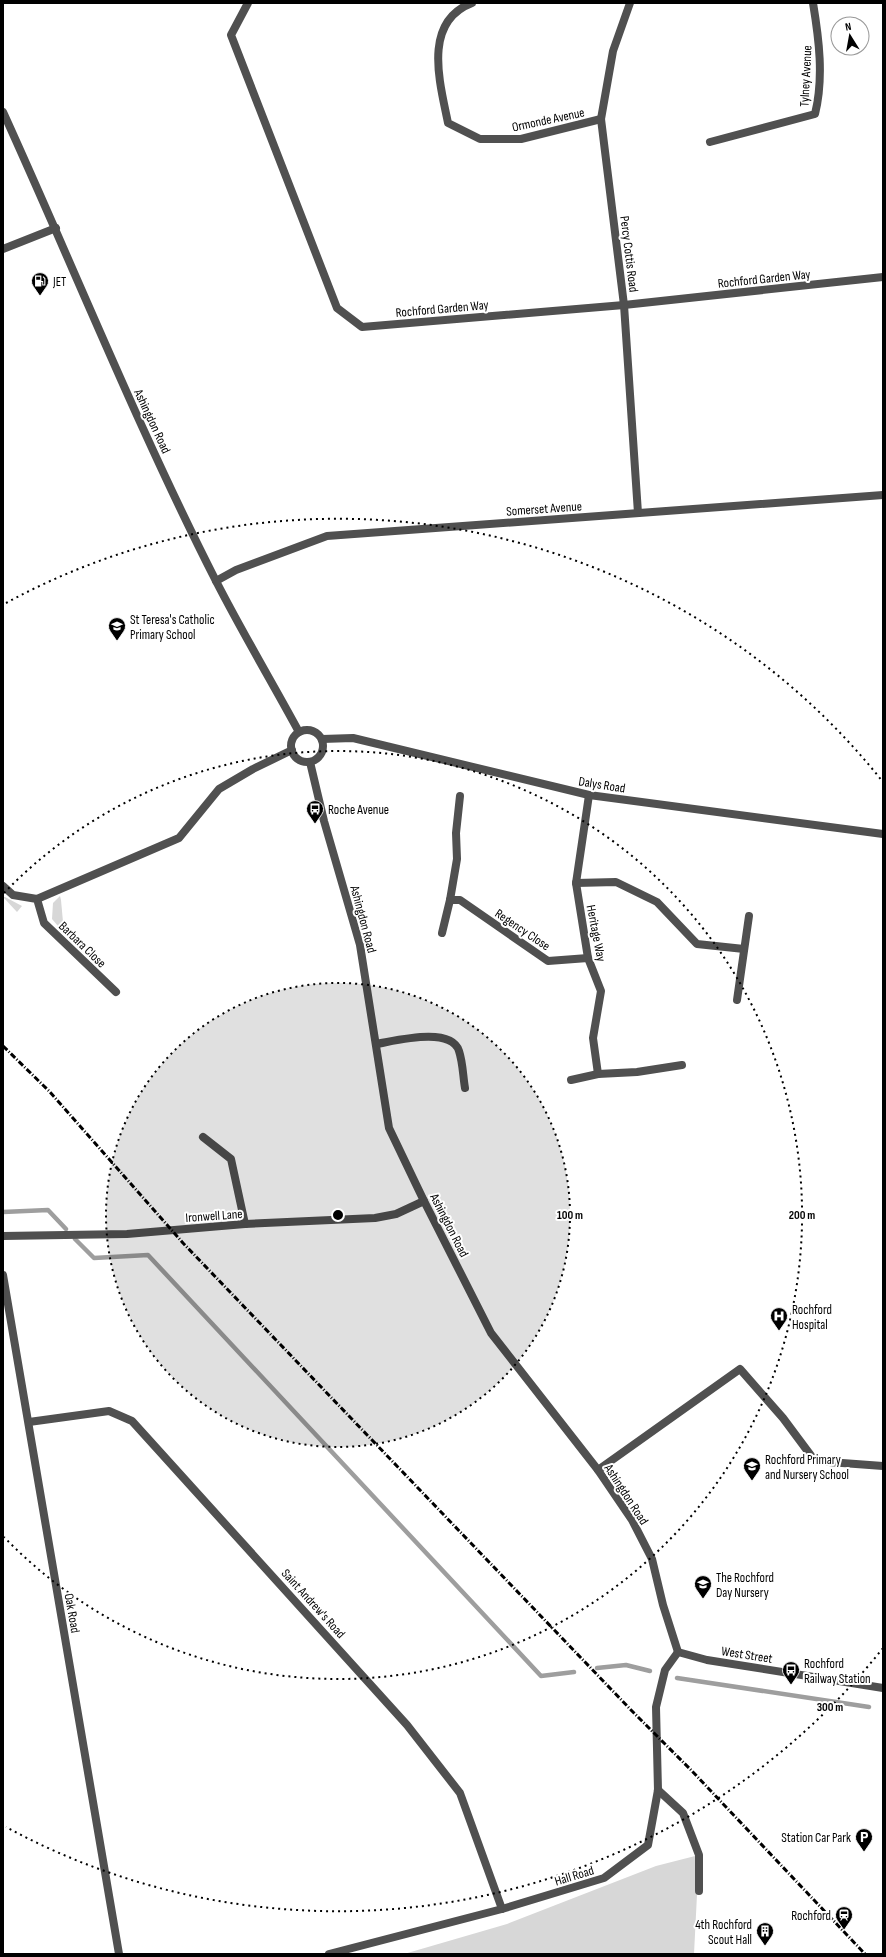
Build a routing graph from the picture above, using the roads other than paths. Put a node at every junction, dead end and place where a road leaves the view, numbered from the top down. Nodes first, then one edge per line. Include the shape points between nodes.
1 (248, 3) edge
2 (472, 3) edge
3 (630, 3) edge
4 (813, 3) edge
5 (3, 112) edge
6 (601, 120) junction
7 (710, 142) dead end
8 (56, 228) junction
9 (3, 249) edge
10 (883, 277) edge
11 (624, 305) junction
12 (883, 495) edge
13 (638, 513) junction
14 (216, 581) junction
15 (299, 732) junction
16 (322, 739) junction
17 (292, 750) junction
18 (310, 762) junction
19 (589, 795) junction
20 (460, 796) dead end
21 (883, 834) edge
22 (576, 883) junction
23 (3, 886) edge
24 (37, 899) junction
25 (450, 900) junction
26 (749, 916) dead end
27 (442, 933) dead end
28 (744, 949) junction
29 (588, 958) junction
30 (116, 992) dead end
31 (737, 1000) dead end
32 (376, 1044) junction
33 (682, 1064) dead end
34 (598, 1074) junction
35 (571, 1080) dead end
36 (465, 1088) dead end
37 (203, 1137) dead end
38 (424, 1201) junction
39 (245, 1224) junction
40 (3, 1236) edge
41 (3, 1275) edge
42 (29, 1422) junction
43 (883, 1466) edge
44 (598, 1470) junction
45 (678, 1652) junction
46 (883, 1688) edge
47 (658, 1790) junction
48 (699, 1891) dead end
49 (502, 1909) junction
50 (119, 1954) edge
51 (329, 1954) edge

1 - 11 street, Rochford Garden Way via 231,35 337,308 362,327
2 - 6 street, Ormonde Avenue via 464,6 444,26 438,49 440,84 448,123 480,139 521,139
3 - 6 street, Percy Cottis Road via 613,52
4 - 7 street, Tylney Avenue via 820,41 818,100 815,114
5 - 8 street, Ashingdon Road
6 - 11 street, Percy Cottis Road
8 - 9 street
8 - 14 street, Ashingdon Road via 124,387
10 - 11 street, Rochford Garden Way
11 - 13 street, Percy Cottis Road
12 - 13 street, Somerset Avenue
13 - 14 street, Somerset Avenue via 327,536 236,570
14 - 15 street, Ashingdon Road
15 - 16 street via 310,730
15 - 17 street via 292,740
16 - 18 street via 322,754
16 - 19 street, Dalys Road via 353,738
17 - 18 street via 297,758
17 - 24 street via 252,769 219,789 179,838
18 - 32 street, Ashingdon Road via 324,821 360,945
19 - 21 street, Dalys Road
19 - 22 street, Heritage Way
20 - 25 street via 456,833 457,859
22 - 28 street via 616,882 657,902 697,944
22 - 29 street, Heritage Way
23 - 24 street via 12,895
24 - 30 street, Barbara Close via 44,923
25 - 27 street
25 - 29 street, Regency Close via 460,900 548,961
26 - 28 street
28 - 31 street
29 - 34 street, Heritage Way via 601,991 593,1038
32 - 36 street via 425,1037 447,1039 459,1050
32 - 38 street, Ashingdon Road via 389,1128
33 - 34 street via 637,1072
34 - 35 street
37 - 39 street via 231,1159
38 - 39 street, Ironwell Lane via 396,1214 375,1218
38 - 44 street, Ashingdon Road via 491,1333
39 - 40 street, Ironwell Lane via 127,1234
41 - 42 street, Oak Road
42 - 49 street, Saint Andrew's Road via 109,1411 132,1421 408,1724 460,1793
42 - 50 street, Oak Road
43 - 44 street via 815,1461 783,1418 740,1369
44 - 45 street, Ashingdon Road via 632,1520 652,1559
45 - 46 street, West Street via 707,1660
45 - 47 street, Hall Road via 665,1670 656,1707
47 - 48 street via 683,1813 699,1855
47 - 49 street, Hall Road via 648,1845 604,1878
49 - 51 street, Hall Road

